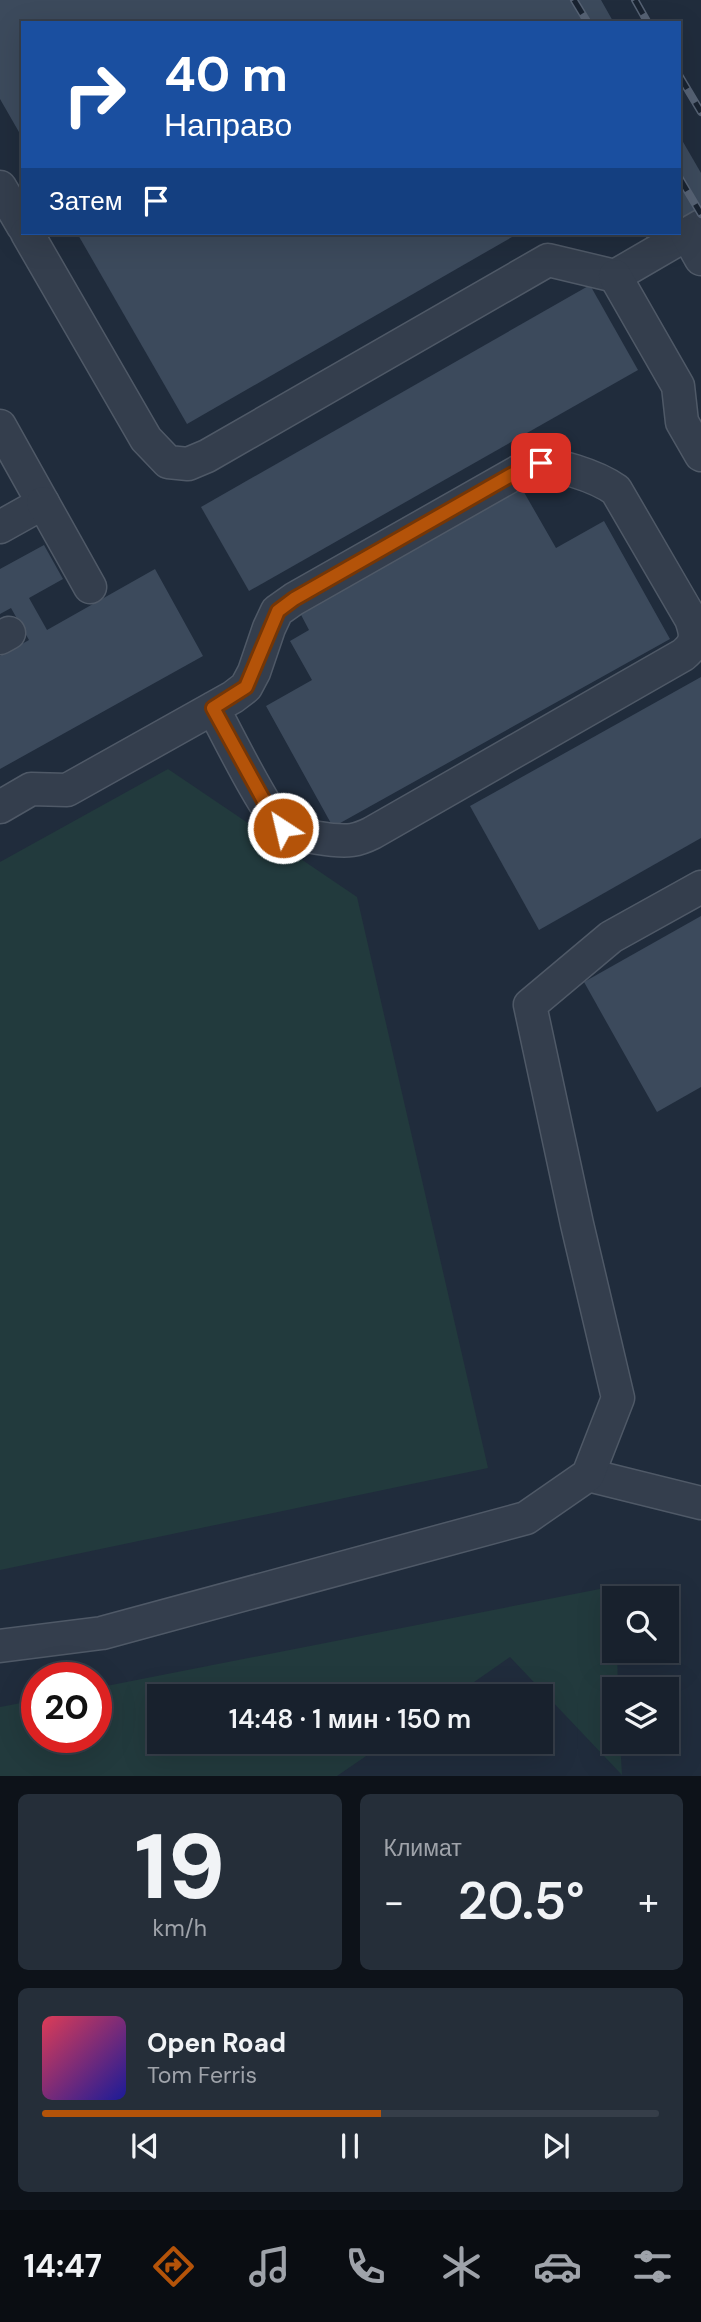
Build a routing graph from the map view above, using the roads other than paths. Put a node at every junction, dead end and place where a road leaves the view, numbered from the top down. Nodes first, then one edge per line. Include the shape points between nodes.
1 (0, 187) edge
2 (21, 223) edge
3 (28, 235) edge
4 (696, 240) edge
5 (615, 276) junction
6 (0, 426) edge
7 (701, 455) edge
8 (43, 503) junction
9 (0, 527) edge
10 (90, 587) dead end
11 (213, 708) junction
12 (0, 807) edge
13 (701, 887) edge
14 (589, 1475) junction
15 (701, 1503) edge
16 (0, 1646) edge

1 - 2 lane
3 - 5 lane via 146,439 168,462 188,464 548,260
4 - 5 lane
5 - 7 lane via 678,386 682,422
6 - 8 lane
8 - 9 lane
8 - 10 lane
11 - 11 lane via 283,828 355,840 683,655 696,635 616,490 593,477 541,463 520,470 294,599 278,611 246,687
11 - 12 lane via 67,790 32,789
13 - 14 lane via 611,937 530,1005 618,1398
14 - 15 lane
14 - 16 lane via 526,1518 102,1633

